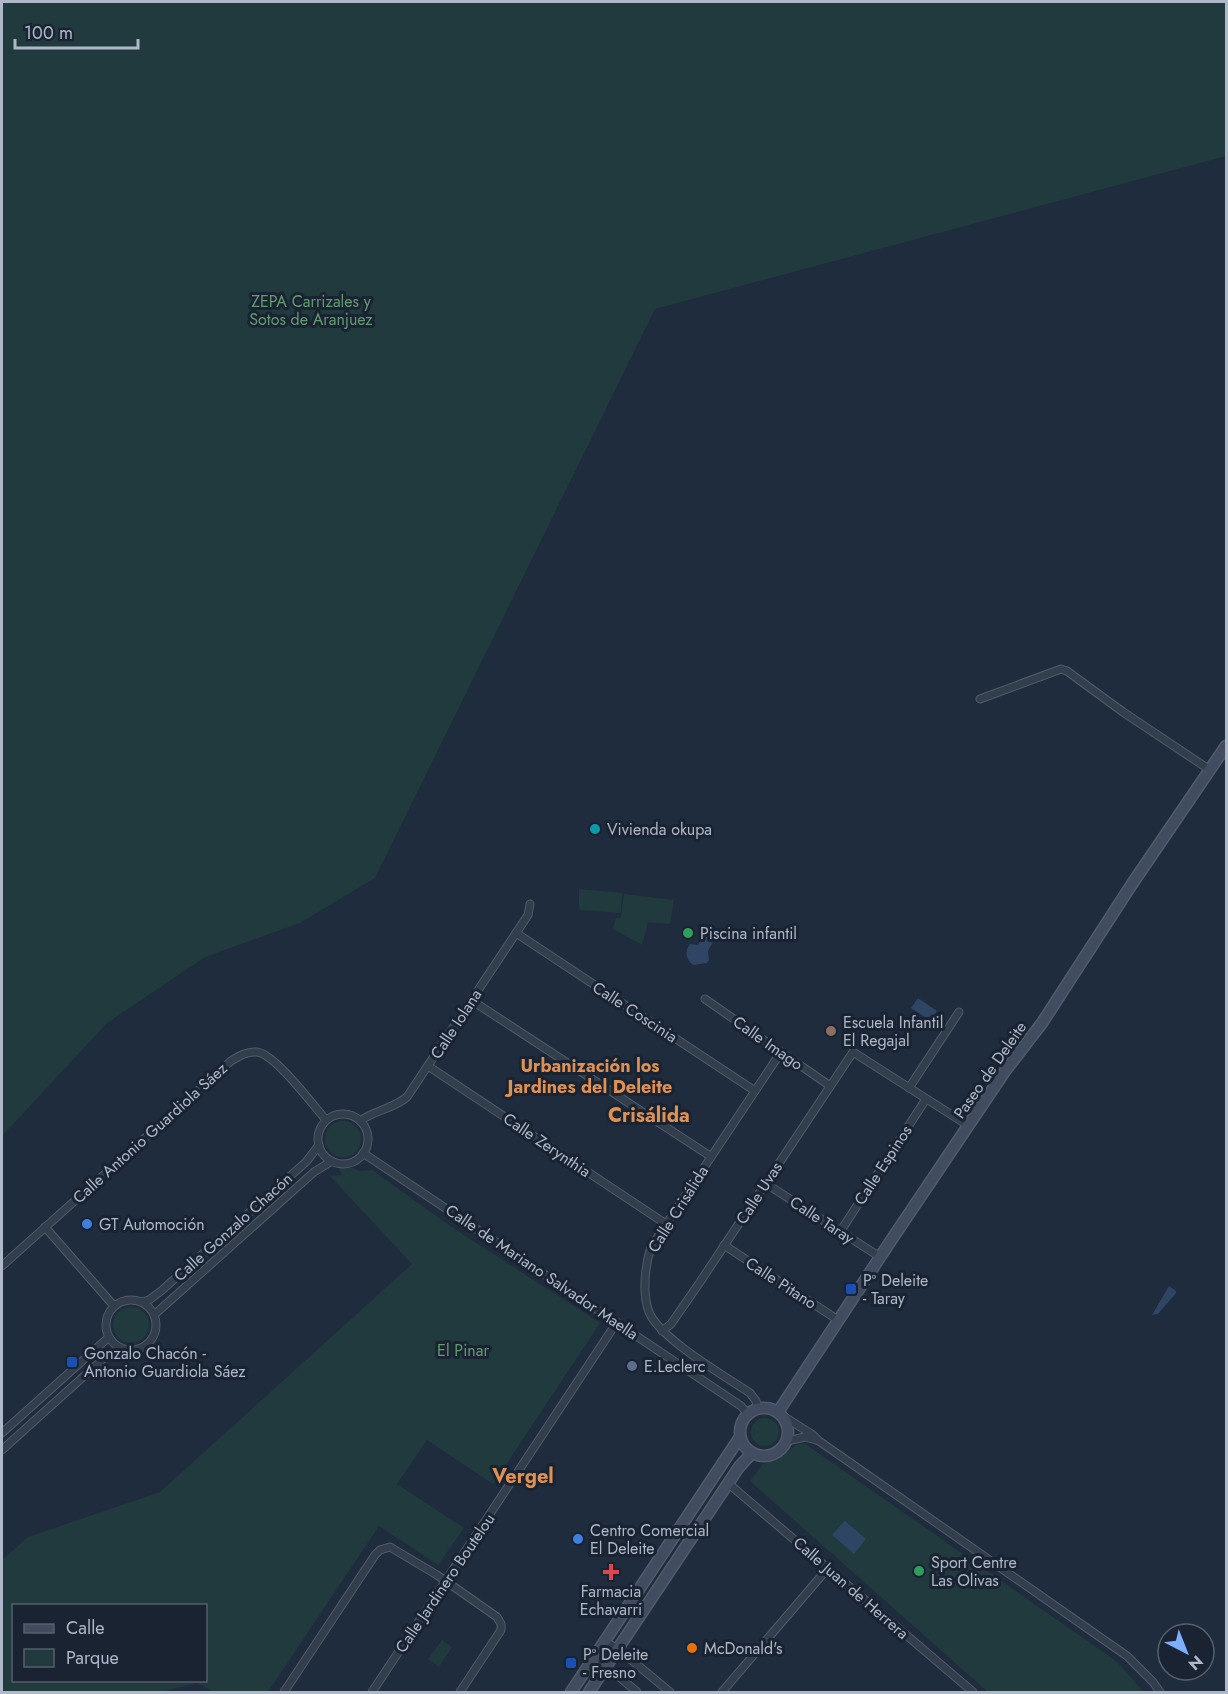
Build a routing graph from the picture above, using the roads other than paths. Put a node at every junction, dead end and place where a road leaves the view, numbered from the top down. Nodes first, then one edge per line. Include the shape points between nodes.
1 (980, 699) dead end
2 (1227, 746) edge
3 (1210, 770) junction
4 (530, 904) dead end
5 (516, 933) junction
6 (705, 999) dead end
7 (471, 1000) junction
8 (959, 1012) dead end
9 (781, 1052) junction
10 (428, 1066) junction
11 (830, 1086) junction
12 (909, 1088) junction
13 (755, 1091) junction
14 (926, 1099) junction
15 (326, 1120) junction
16 (360, 1121) junction
17 (969, 1126) junction
18 (319, 1145) junction
19 (363, 1153) junction
20 (710, 1156) junction
21 (333, 1161) junction
22 (765, 1183) junction
23 (666, 1224) junction
24 (45, 1227) junction
25 (840, 1232) junction
26 (724, 1245) junction
27 (880, 1257) junction
28 (2, 1266) edge
29 (141, 1302) junction
30 (114, 1306) junction
31 (154, 1315) junction
32 (838, 1320) junction
33 (617, 1322) junction
34 (662, 1331) junction
35 (109, 1337) junction
36 (120, 1348) junction
37 (753, 1411) junction
38 (780, 1414) junction
39 (2, 1433) edge
40 (740, 1437) junction
41 (787, 1441) junction
42 (819, 1441) junction
43 (2, 1450) edge
44 (752, 1453) junction
45 (729, 1484) junction
46 (828, 1568) junction
47 (446, 1581) junction
48 (603, 1643) junction
49 (618, 1649) junction
50 (596, 1654) junction
51 (607, 1665) junction
52 (284, 1692) edge
53 (372, 1692) edge
54 (460, 1692) edge
55 (571, 1692) edge
56 (589, 1692) edge
57 (638, 1692) edge
58 (670, 1692) edge
59 (722, 1692) edge
60 (973, 1692) edge
61 (1160, 1692) edge

1 - 3 street via 1061,669
2 - 3 main road, Paseo de Deleite
3 - 17 main road, Paseo de Deleite
4 - 5 street, Calle Iolana
5 - 7 street, Calle Iolana
5 - 13 street, Calle Coscinia
6 - 9 street, Calle Imago
7 - 10 street, Calle Iolana
7 - 20 street
8 - 12 street
9 - 11 street, Calle Imago
9 - 13 street, Calle Crisálida
10 - 16 street, Calle Iolana via 398,1105
10 - 23 street, Calle Zerynthia
11 - 12 street, Calle Uvas via 854,1052
11 - 22 street, Calle Uvas
12 - 14 street
13 - 20 street, Calle Crisálida
14 - 17 street
14 - 25 street, Calle Espinos
15 - 16 street via 347,1114
15 - 18 street via 319,1132
15 - 24 street, Calle Antonio Guardiola Sáez via 275,1061 262,1053 243,1054
16 - 19 street via 367,1132
17 - 27 main road, Paseo de Deleite
18 - 21 street
18 - 29 street, Calle Gonzalo Chacón via 306,1162 170,1284
19 - 21 street via 346,1163
19 - 33 street, Calle de Mariano Salvador Maella
20 - 23 street, Calle Crisálida
21 - 31 street, Calle Gonzalo Chacón via 314,1172
22 - 25 street, Calle Taray
22 - 26 street, Calle Uvas
23 - 34 street, Calle Crisálida via 651,1247 646,1272 648,1311
24 - 28 street, Calle Antonio Guardiola Sáez
24 - 30 street
25 - 27 street, Calle Taray
26 - 32 street, Calle Pitano
26 - 34 street, Calle Uvas via 671,1324
27 - 32 main road, Paseo de Deleite
29 - 30 street via 127,1300
29 - 31 street
30 - 35 street via 107,1317
31 - 36 street via 155,1330 148,1344 133,1350
32 - 38 main road, Paseo de Deleite
33 - 37 street, Calle de Mariano Salvador Maella
33 - 47 street, Calle Jardinero Boutelou
34 - 37 street, Calle Crisálida via 750,1394 756,1401
35 - 36 street
35 - 39 street
36 - 43 street via 102,1359
37 - 38 main road via 771,1408
37 - 40 main road via 741,1426
38 - 41 main road via 788,1427
38 - 42 street
40 - 44 main road
40 - 48 main road
41 - 42 street via 805,1437
41 - 44 main road via 776,1453
42 - 61 street via 1127,1656
44 - 45 main road
45 - 46 street, Calle Juan de Herrera
45 - 49 main road
46 - 59 street
46 - 60 street, Calle Juan de Herrera
47 - 52 street via 386,1547 375,1555
47 - 53 street, Calle Jardinero Boutelou
47 - 54 street via 497,1617 501,1624 501,1630
48 - 49 street
48 - 50 main road
49 - 51 main road
49 - 58 street
50 - 51 street
50 - 55 main road
51 - 56 main road
51 - 57 street

